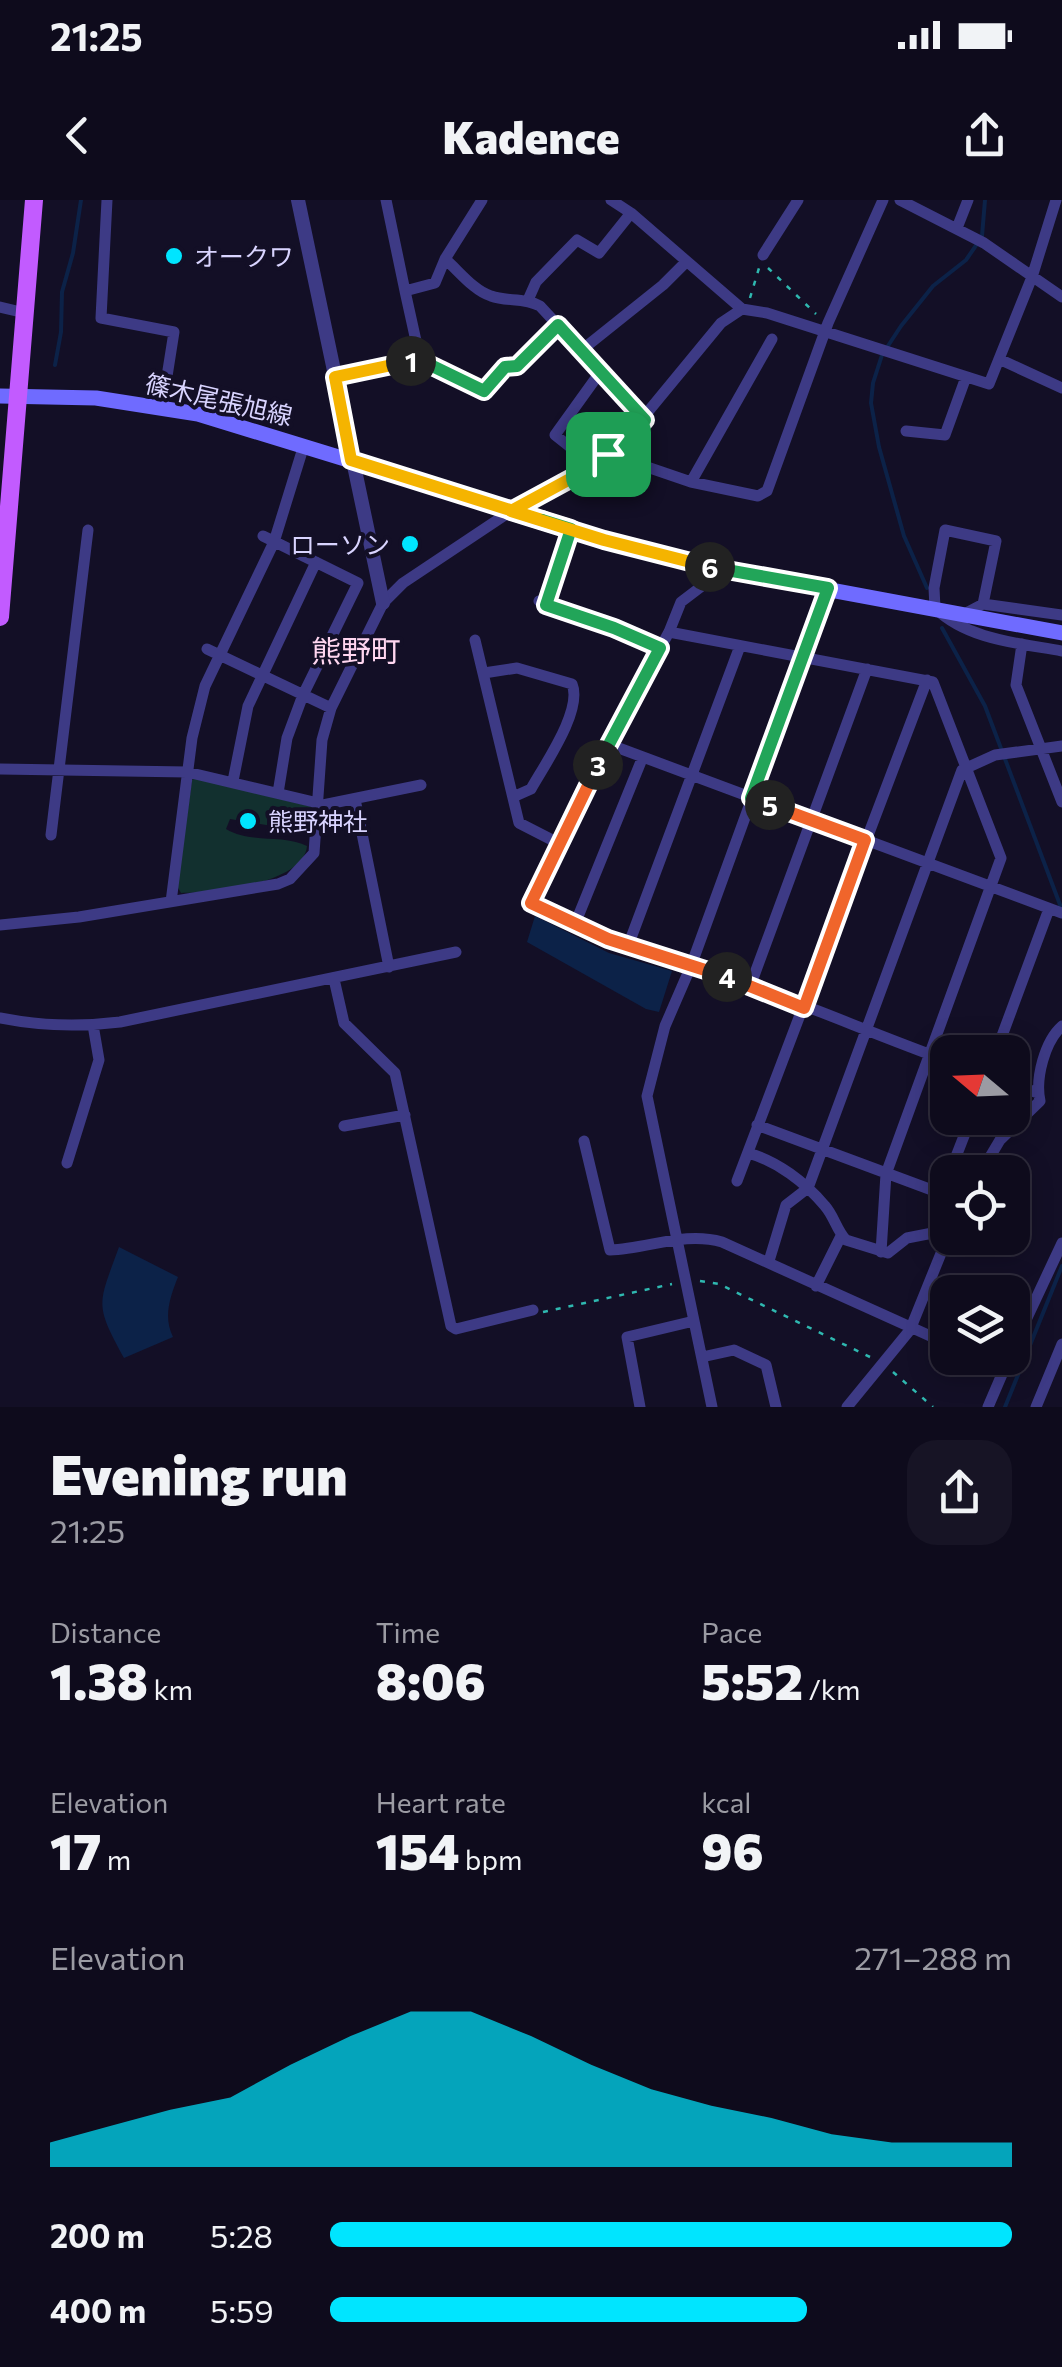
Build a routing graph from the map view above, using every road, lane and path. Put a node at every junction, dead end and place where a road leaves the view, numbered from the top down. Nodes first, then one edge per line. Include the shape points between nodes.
1 (34, 200) edge
2 (107, 200) edge
3 (298, 200) edge
4 (386, 200) edge
5 (482, 200) edge
6 (611, 200) edge
7 (798, 200) edge
8 (883, 200) edge
9 (900, 200) edge
10 (968, 200) edge
11 (1056, 200) edge
12 (631, 213) junction
13 (957, 228) junction
14 (763, 255) junction
15 (445, 259) junction
16 (686, 262) junction
17 (1032, 277) junction
18 (404, 291) junction
19 (1062, 296) edge
20 (528, 300) junction
21 (0, 307) edge
22 (744, 309) junction
23 (25, 313) junction
24 (558, 325) junction
25 (826, 327) junction
26 (772, 340) dead end
27 (583, 349) junction
28 (999, 359) junction
29 (420, 360) junction
30 (601, 371) junction
31 (335, 377) junction
32 (966, 377) junction
33 (1062, 388) edge
34 (9, 396) edge
35 (162, 408) junction
36 (645, 420) junction
37 (906, 431) dead end
38 (304, 444) junction
39 (608, 454) junction
40 (351, 460) junction
41 (594, 466) junction
42 (6, 470) edge
43 (691, 482) junction
44 (511, 511) junction
45 (4, 525) edge
46 (571, 529) junction
47 (88, 530) dead end
48 (269, 539) junction
49 (316, 562) junction
50 (723, 570) junction
51 (828, 588) junction
52 (384, 603) junction
53 (984, 604) junction
54 (935, 608) junction
55 (966, 613) junction
56 (1062, 615) edge
57 (0, 617) edge
58 (669, 632) junction
59 (1062, 633) edge
60 (474, 640) dead end
61 (1022, 644) junction
62 (740, 646) junction
63 (660, 648) junction
64 (1062, 651) edge
65 (212, 652) junction
66 (804, 657) junction
67 (867, 669) junction
68 (484, 673) junction
69 (261, 674) junction
70 (927, 680) junction
71 (303, 696) junction
72 (331, 708) junction
73 (608, 744) junction
74 (1062, 746) edge
75 (1042, 747) junction
76 (642, 759) junction
77 (966, 766) junction
78 (0, 769) edge
79 (58, 770) junction
80 (188, 772) junction
81 (692, 775) junction
82 (233, 781) junction
83 (421, 784) dead end
84 (278, 793) junction
85 (513, 796) junction
86 (355, 798) junction
87 (751, 798) junction
88 (1062, 802) edge
89 (318, 804) junction
90 (811, 820) junction
91 (51, 835) dead end
92 (865, 840) junction
93 (560, 844) junction
94 (926, 863) junction
95 (992, 887) junction
96 (171, 902) junction
97 (1056, 911) edge
98 (575, 924) junction
99 (0, 925) edge
100 (628, 946) junction
101 (456, 952) dead end
102 (690, 966) junction
103 (389, 967) junction
104 (334, 978) junction
105 (751, 984) junction
106 (804, 1008) junction
107 (0, 1018) edge
108 (93, 1025) junction
109 (1062, 1026) edge
110 (865, 1031) junction
111 (937, 1035) edge
112 (1003, 1035) edge
113 (930, 1054) joint
114 (1030, 1090) edge
115 (1038, 1093) junction
116 (404, 1115) junction
117 (757, 1125) junction
118 (344, 1126) dead end
119 (584, 1141) dead end
120 (821, 1150) junction
121 (748, 1152) junction
122 (991, 1155) edge
123 (67, 1164) dead end
124 (886, 1174) junction
125 (737, 1181) dead end
126 (806, 1189) junction
127 (930, 1190) edge
128 (930, 1235) edge
129 (840, 1236) junction
130 (677, 1240) junction
131 (1062, 1243) edge
132 (880, 1252) junction
133 (939, 1255) edge
134 (769, 1261) junction
135 (685, 1282) junction
136 (816, 1286) junction
137 (1030, 1311) edge
138 (534, 1312) joint
139 (694, 1321) junction
140 (911, 1328) junction
141 (930, 1336) edge
142 (1062, 1344) edge
143 (702, 1357) junction
144 (882, 1363) junction
145 (1001, 1375) edge
146 (640, 1407) edge
147 (712, 1407) edge
148 (776, 1407) edge
149 (847, 1407) edge
150 (934, 1407) edge
151 (988, 1407) edge
152 (1036, 1407) edge

1 - 23 main road
2 - 35 street via 101,318 174,332
3 - 31 street
4 - 18 street
5 - 15 street
6 - 12 street
7 - 14 street
8 - 25 street
9 - 13 street
10 - 13 street
11 - 17 street
12 - 16 street
12 - 20 street via 600,254 577,240 536,282
13 - 17 street
14 - 22 path
14 - 25 path via 769,271
15 - 18 street via 436,283
15 - 20 street via 483,293
16 - 22 street
16 - 27 street
17 - 19 street
17 - 28 street
18 - 29 street
20 - 24 street
21 - 23 street
22 - 25 street
22 - 36 street via 720,324
23 - 34 main road
24 - 27 street
24 - 29 street via 484,391
25 - 32 street
25 - 43 street via 767,491 758,496
26 - 43 street
27 - 30 street
28 - 32 street via 989,384
28 - 33 street
29 - 31 street
30 - 36 street
30 - 41 street via 554,434
31 - 40 street
32 - 37 street via 945,435
34 - 35 main road, 篠木尾張旭線
34 - 42 main road
35 - 38 main road, 篠木尾張旭線
36 - 39 street
38 - 40 main road, 篠木尾張旭線
38 - 48 street
39 - 41 street
39 - 43 street
40 - 44 main road, 篠木尾張旭線
40 - 52 street
41 - 44 street
42 - 45 main road
44 - 46 main road, 篠木尾張旭線
44 - 52 street via 403,583
45 - 57 main road
46 - 50 main road, 篠木尾張旭線
46 - 63 street via 543,603
47 - 79 street
48 - 49 street
48 - 65 street
49 - 69 street
49 - 71 street via 358,584
50 - 51 main road, 篠木尾張旭線
50 - 58 street via 681,602
51 - 54 main road, 篠木尾張旭線
51 - 66 street
52 - 72 street
53 - 54 street via 996,541 945,530
53 - 55 street
53 - 56 street
54 - 55 main road, 篠木尾張旭線
54 - 61 street via 950,623
55 - 59 main road, 篠木尾張旭線
58 - 62 street
58 - 63 street
60 - 68 street
61 - 64 street
61 - 75 street via 1016,685
62 - 66 street
62 - 81 street
63 - 73 street
65 - 69 street
65 - 80 street
66 - 67 street
66 - 87 street
67 - 70 street
67 - 90 street
68 - 85 street
68 - 85 street via 517,668 572,684 576,694 532,789
69 - 71 street
69 - 82 street
70 - 77 street
70 - 92 street
71 - 72 street
71 - 84 street via 287,738
72 - 89 street
73 - 76 street
73 - 93 street
74 - 75 street
75 - 77 street
75 - 88 street
76 - 81 street
76 - 98 street
77 - 94 street
77 - 95 street via 1001,858
78 - 79 street
79 - 80 street
79 - 91 street
80 - 82 street
80 - 96 street
81 - 87 street
81 - 100 street
82 - 84 street
83 - 86 street
84 - 89 street
85 - 93 street via 519,823
86 - 89 street
86 - 103 street
87 - 90 street
87 - 102 street
89 - 96 street via 314,853 290,879
90 - 92 street
90 - 105 street
92 - 94 street
92 - 106 street
93 - 98 street via 531,903
94 - 95 street
94 - 110 street
95 - 97 street
95 - 111 street
96 - 99 street
97 - 112 street
98 - 100 street
100 - 102 street
101 - 103 street
102 - 105 street
102 - 130 street via 647,1096
103 - 104 street
104 - 108 street
104 - 116 street via 344,1024 395,1073
105 - 106 street
106 - 110 street
106 - 117 street
107 - 108 street
108 - 123 street via 100,1060
109 - 115 street via 1048,1047
110 - 113 street
110 - 120 street
113 - 124 street
114 - 115 street
115 - 122 street via 1040,1100
116 - 118 street
116 - 138 street via 451,1326
117 - 120 street
117 - 121 street
119 - 130 street via 610,1250
120 - 124 street
120 - 126 street
121 - 125 street
121 - 126 street via 772,1161
124 - 127 street
124 - 132 street
126 - 129 street via 825,1206
126 - 134 street via 786,1205
128 - 132 street
129 - 132 street
129 - 136 street
130 - 134 street via 705,1237
130 - 135 street
131 - 137 street
133 - 140 street
134 - 136 street
135 - 138 path
135 - 139 street
135 - 144 path via 719,1284
136 - 140 street
139 - 143 street
139 - 146 street via 627,1338
140 - 141 street
140 - 144 street
142 - 152 street
143 - 147 street
143 - 148 street via 734,1350 766,1365
144 - 149 street
144 - 150 path
145 - 151 street

